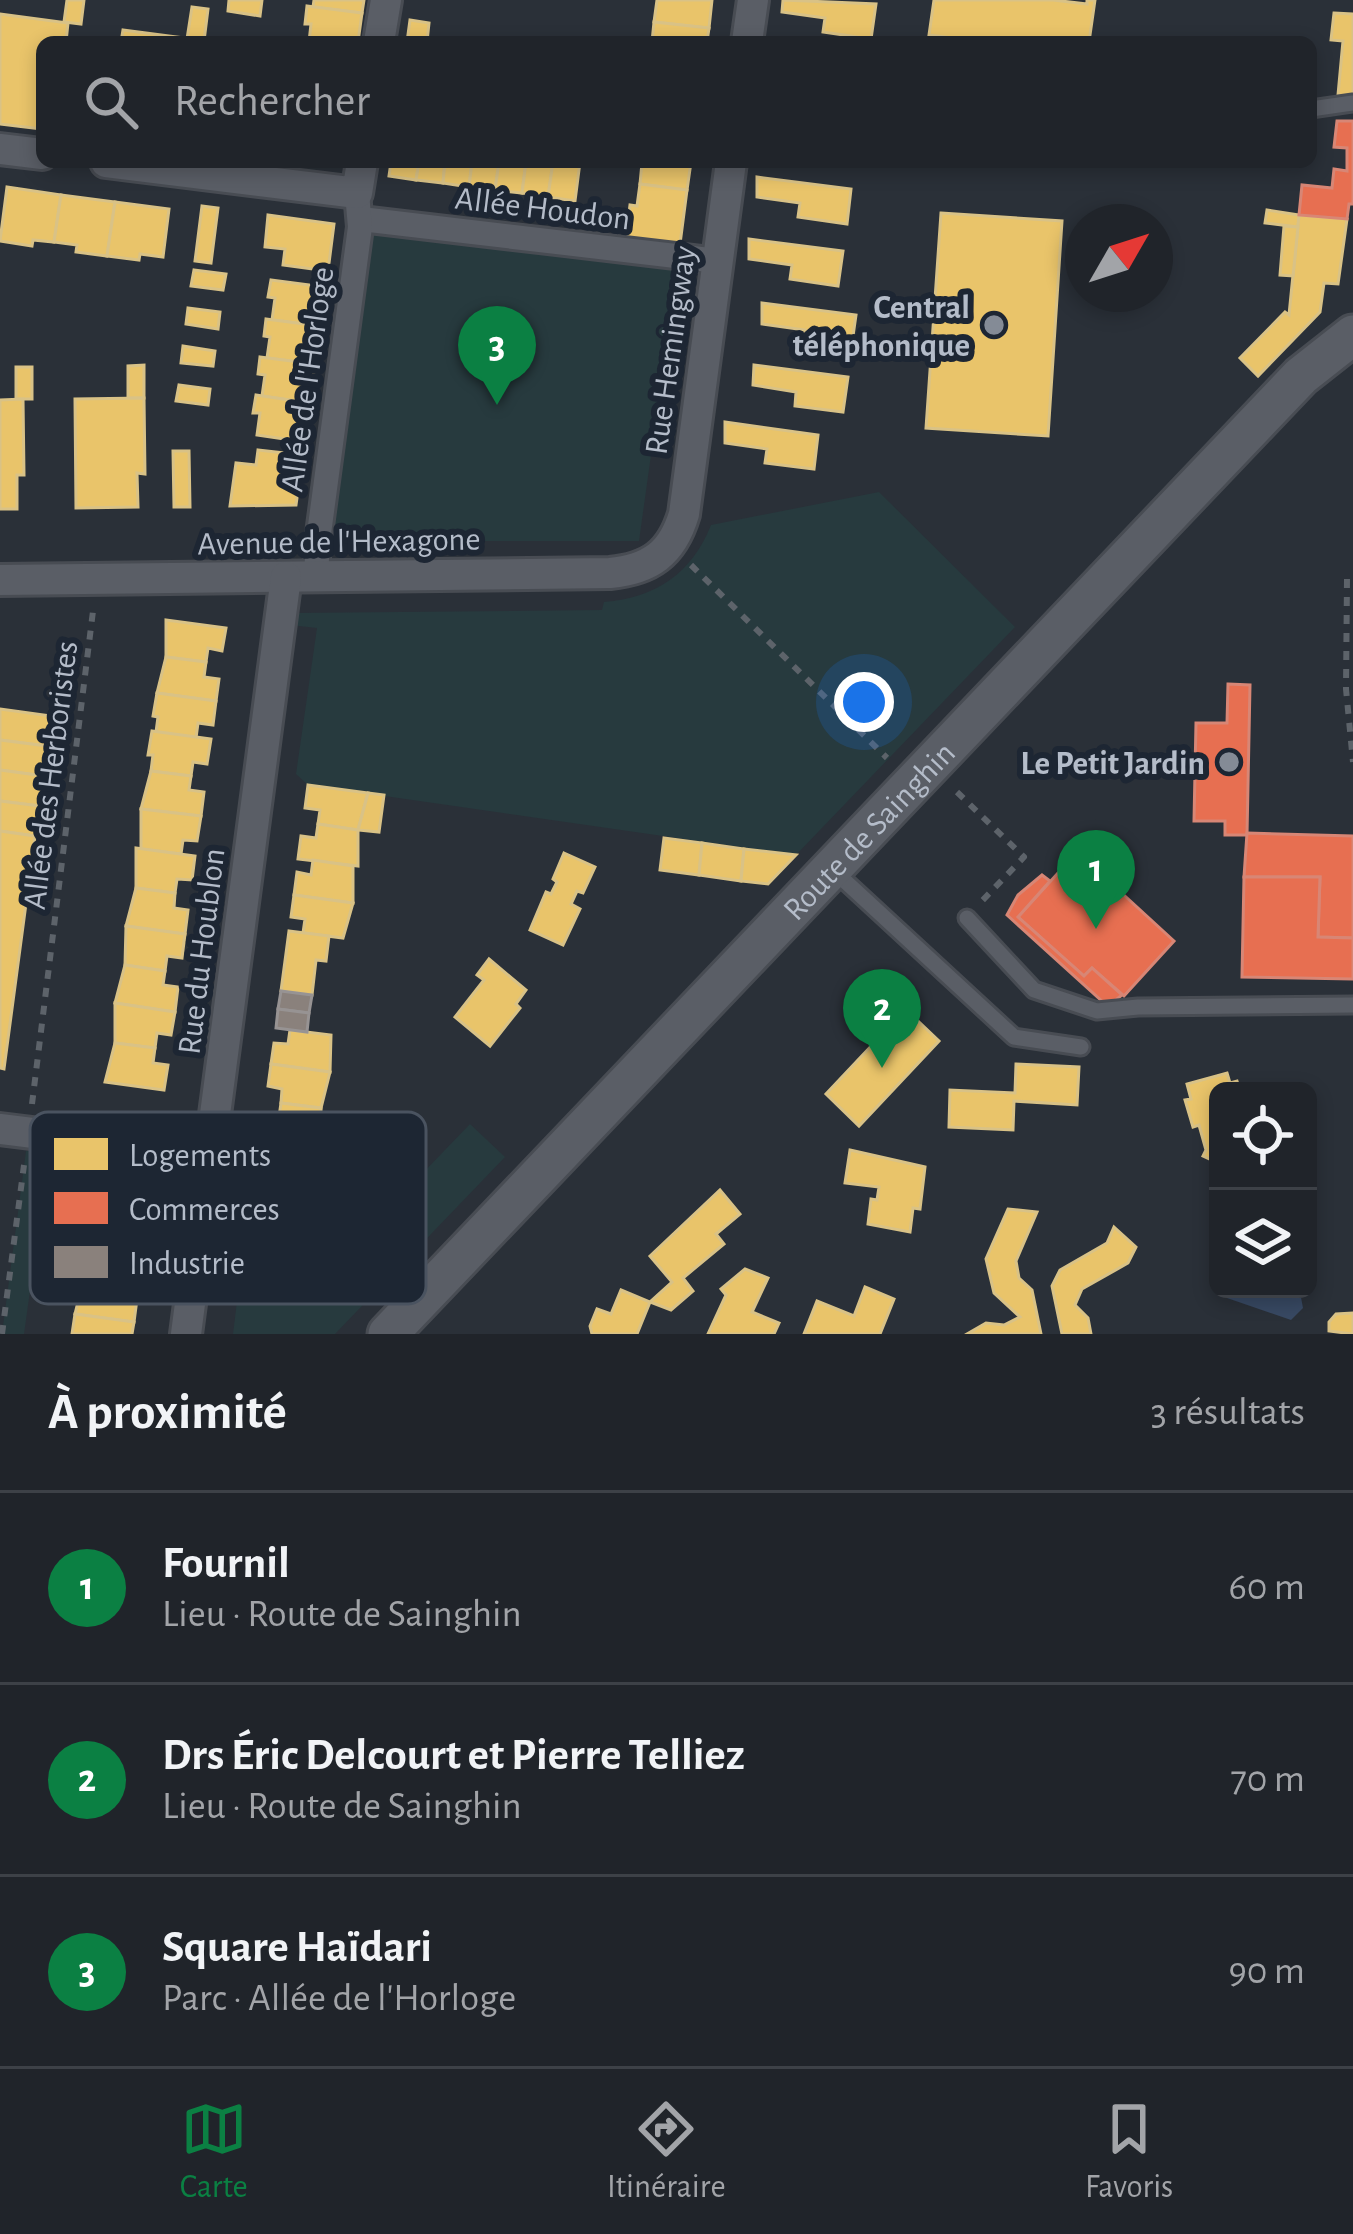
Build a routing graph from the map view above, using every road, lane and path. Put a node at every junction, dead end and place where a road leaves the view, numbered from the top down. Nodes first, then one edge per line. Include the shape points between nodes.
1 (386, 0) edge
2 (752, 0) edge
3 (381, 36) edge
4 (748, 36) edge
5 (1353, 103) edge
6 (1317, 108) edge
7 (0, 149) edge
8 (36, 153) edge
9 (159, 168) edge
10 (730, 168) edge
11 (360, 191) edge
12 (718, 261) junction
13 (1353, 335) edge
14 (671, 546) junction
15 (301, 576) junction
16 (97, 578) junction
17 (1347, 579) dead end
18 (0, 580) edge
19 (891, 762) dead end
20 (1353, 762) edge
21 (950, 786) dead end
22 (831, 868) junction
23 (967, 918) joint
24 (1353, 1005) edge
25 (1081, 1047) dead end
26 (217, 1112) edge
27 (14, 1130) edge
28 (426, 1294) edge
29 (190, 1304) edge
30 (417, 1304) edge
31 (2, 1334) edge
32 (186, 1334) edge
33 (388, 1334) edge

1 - 3 street
2 - 4 street
5 - 6 lane
7 - 8 street
9 - 11 street
10 - 12 street, Rue Hemingway
11 - 12 street, Allée Houdon
11 - 15 street, Allée de l'Horloge
12 - 14 street, Rue Hemingway via 684,514
13 - 22 street, Route de Sainghin via 1300,376
14 - 15 street, Avenue de l'Hexagone via 645,567 610,573
14 - 19 path
15 - 16 street, Avenue de l'Hexagone
15 - 26 street, Rue du Houblon
16 - 18 street, Avenue de l'Hexagone
16 - 27 path, Allée des Herboristes
17 - 20 path
21 - 23 path via 1024,856
22 - 25 lane via 1014,1037
22 - 28 street, Route de Sainghin
23 - 24 lane via 1034,991 1097,1011
27 - 31 path, Allée des Herboristes
29 - 32 street, Rue du Houblon
30 - 33 street, Route de Sainghin

